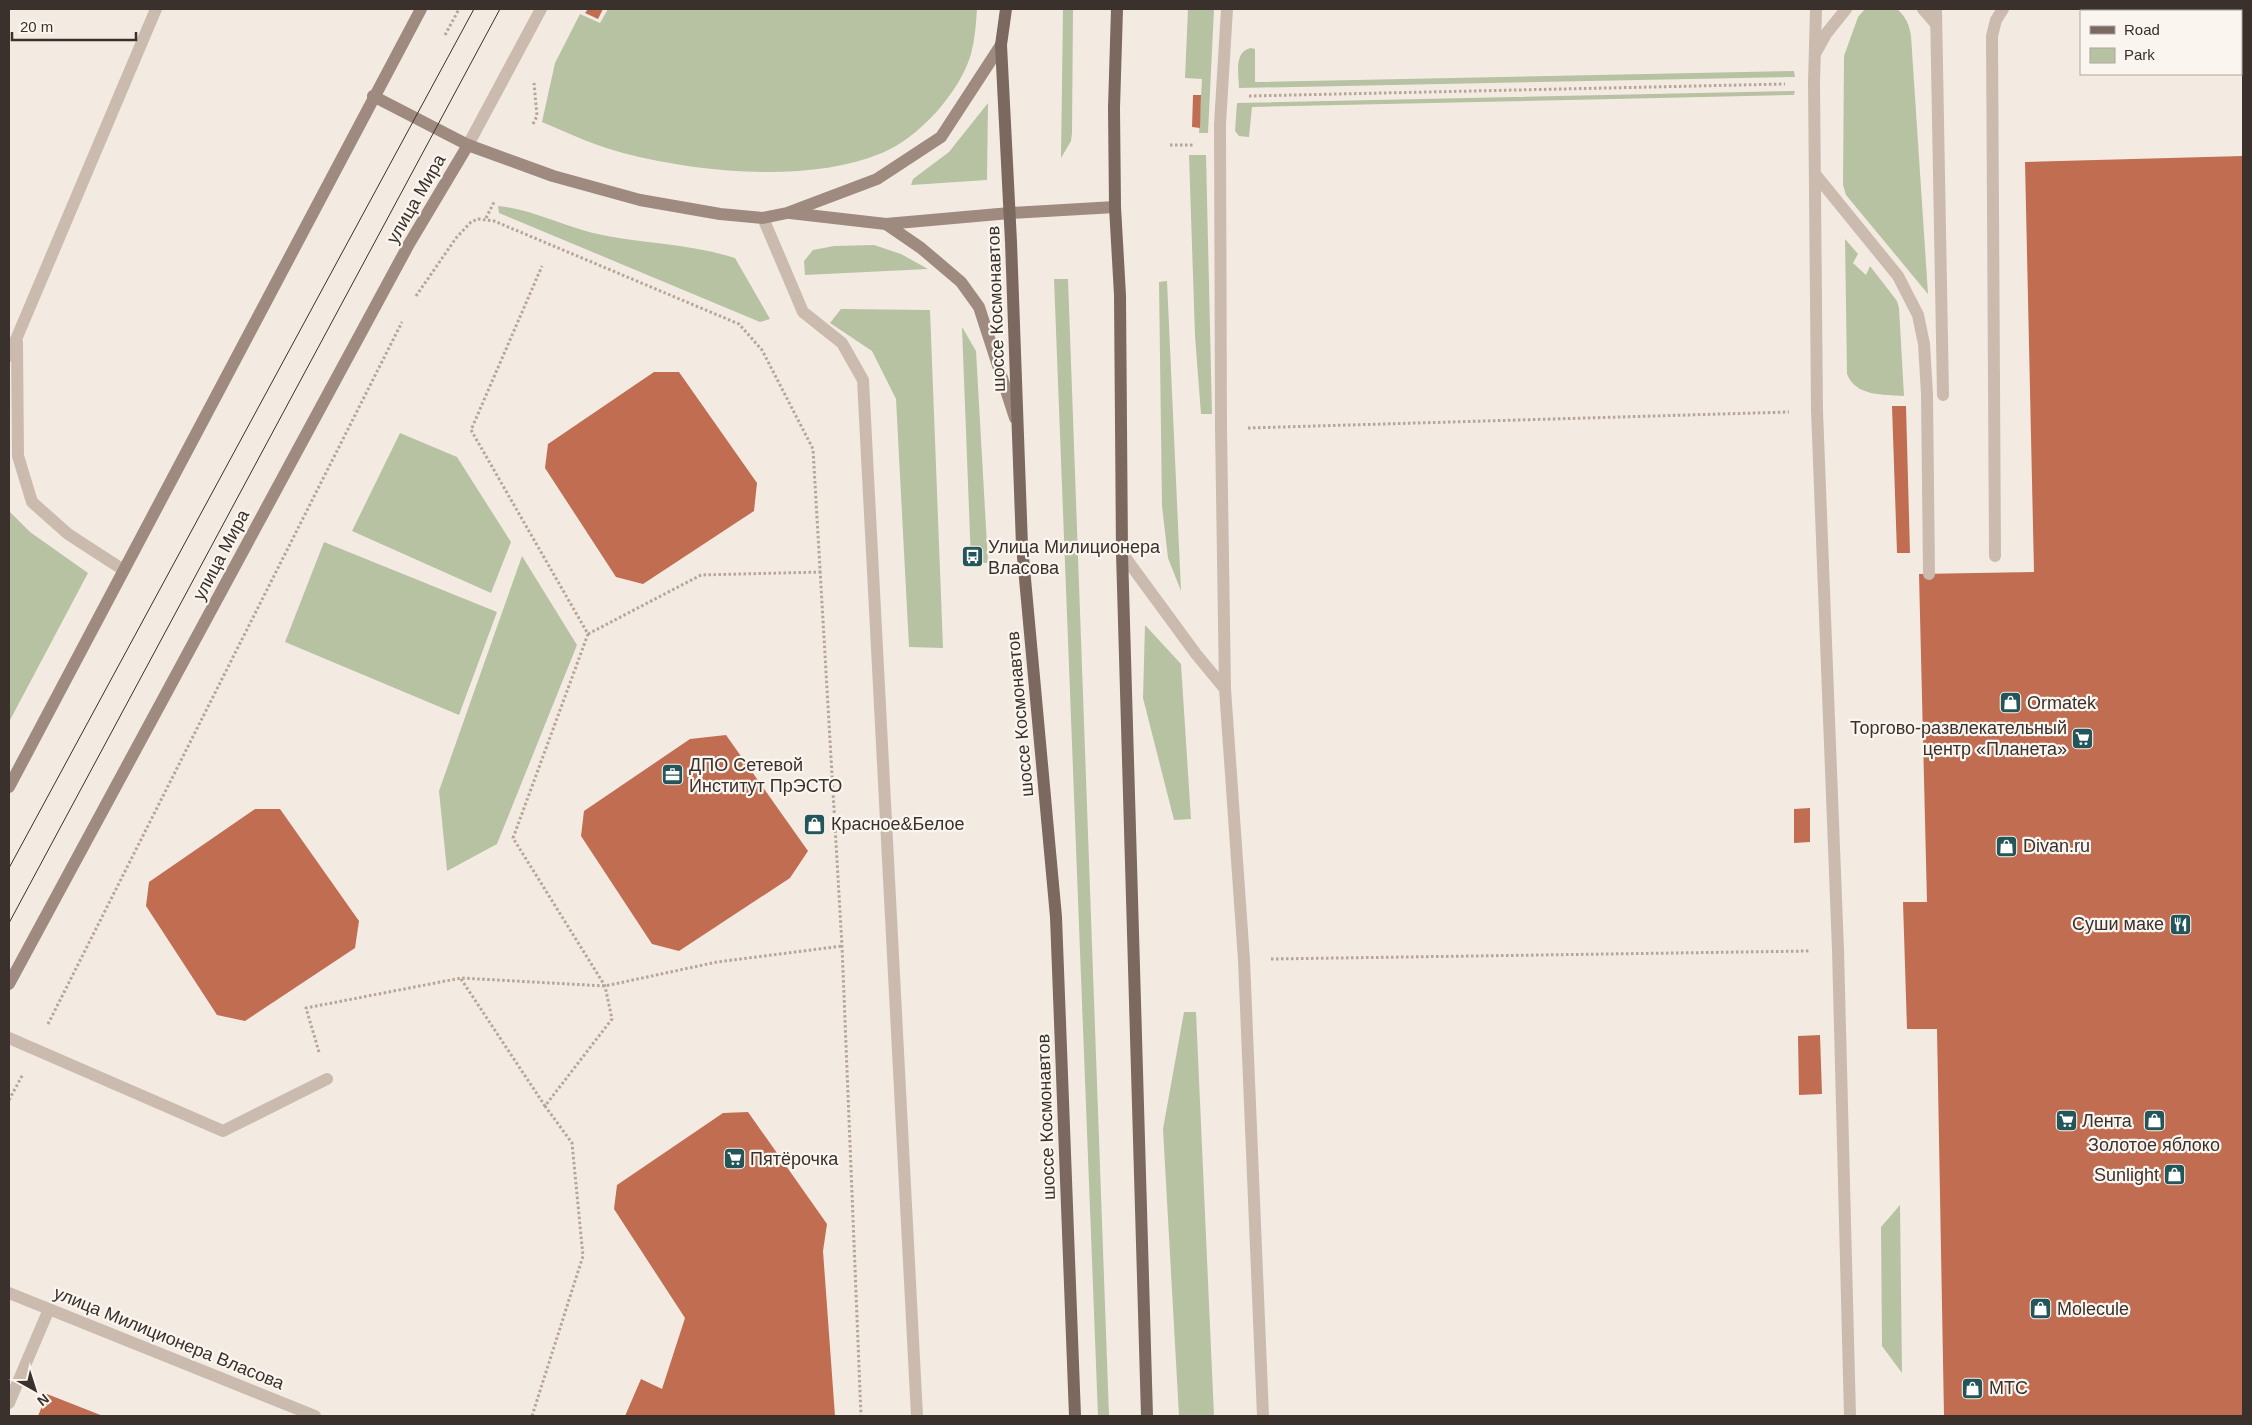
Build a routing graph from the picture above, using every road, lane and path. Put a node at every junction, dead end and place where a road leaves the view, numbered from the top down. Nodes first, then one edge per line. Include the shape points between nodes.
1 (156, 9) edge
2 (421, 9) edge
3 (459, 9) edge
4 (541, 9) edge
5 (1006, 9) edge
6 (1117, 9) edge
7 (1227, 9) edge
8 (1816, 9) edge
9 (1846, 9) edge
10 (1923, 9) edge
11 (1936, 9) edge
12 (2003, 9) edge
13 (1936, 24) junction
14 (445, 35) dead end
15 (1002, 45) junction
16 (1815, 53) junction
17 (1814, 83) junction
18 (373, 96) junction
19 (1246, 96) dead end
20 (1185, 144) dead end
21 (468, 145) junction
22 (1170, 145) dead end
23 (1815, 174) junction
24 (494, 202) dead end
25 (1115, 207) junction
26 (787, 213) junction
27 (1010, 213) junction
28 (486, 218) junction
29 (763, 218) junction
30 (886, 224) junction
31 (542, 266) dead end
32 (414, 299) dead end
33 (405, 317) dead end
34 (17, 338) junction
35 (9, 356) edge
36 (1943, 395) dead end
37 (1797, 412) dead end
38 (1019, 428) junction
39 (1245, 428) dead end
40 (1122, 553) junction
41 (1995, 556) dead end
42 (122, 570) junction
43 (821, 572) junction
44 (1929, 574) dead end
45 (588, 634) junction
46 (1225, 689) junction
47 (9, 787) edge
48 (842, 946) junction
49 (1838, 950) junction
50 (1244, 960) junction
51 (461, 978) junction
52 (9, 984) edge
53 (605, 986) junction
54 (9, 1038) edge
55 (36, 1049) junction
56 (327, 1079) joint
57 (9, 1100) edge
58 (544, 1106) junction
59 (9, 1293) edge
60 (49, 1309) junction
61 (9, 1403) edge
62 (315, 1416) edge
63 (532, 1416) edge
64 (861, 1416) edge
65 (917, 1416) edge
66 (1074, 1416) edge
67 (1147, 1416) edge
68 (1263, 1416) edge
69 (1850, 1416) edge

1 - 34 street
2 - 18 main road
3 - 14 path
4 - 21 street
5 - 15 main road, шоссе Космонавтов
6 - 25 main road
7 - 46 street via 1220,124
8 - 16 street
9 - 16 street
10 - 13 street
11 - 13 street
12 - 41 street via 1992,36
13 - 36 street
15 - 26 main road via 940,137 877,179
15 - 27 main road, шоссе Космонавтов
16 - 17 street
17 - 19 path
17 - 23 street
18 - 21 main road
18 - 42 main road
20 - 22 path
21 - 29 main road via 553,176 616,194 720,214
21 - 52 main road, улица Мира via 409,244
23 - 44 street via 1898,276 1918,314 1924,344 1927,394
23 - 49 street via 1817,411
24 - 28 path
25 - 27 main road
25 - 40 main road via 1120,295
26 - 29 main road
26 - 30 main road
27 - 30 main road
27 - 38 main road, шоссе Космонавтов
28 - 32 path via 478,219 464,229
28 - 43 path via 739,324 762,350 813,449
29 - 65 street via 803,312 842,343 863,380
30 - 38 main road via 961,282 979,307
31 - 45 path via 471,430
33 - 55 path
34 - 35 street
34 - 42 street via 18,456 32,502 68,534
37 - 39 path
38 - 66 main road, шоссе Космонавтов via 1022,546 1056,917
40 - 46 street
40 - 67 main road
42 - 47 main road
43 - 45 path via 701,576
43 - 48 path
45 - 53 path via 512,838
46 - 50 street
48 - 53 path via 717,962
48 - 64 path
49 - 50 path
49 - 69 street
50 - 68 street
51 - 53 path
51 - 56 path via 306,1008
51 - 58 path
53 - 58 path via 612,1019
54 - 55 street
55 - 56 street via 223,1131
55 - 57 path
58 - 63 path via 572,1143 583,1256
59 - 60 street, улица Милиционера Власова
60 - 61 street
60 - 62 street, улица Милиционера Власова

